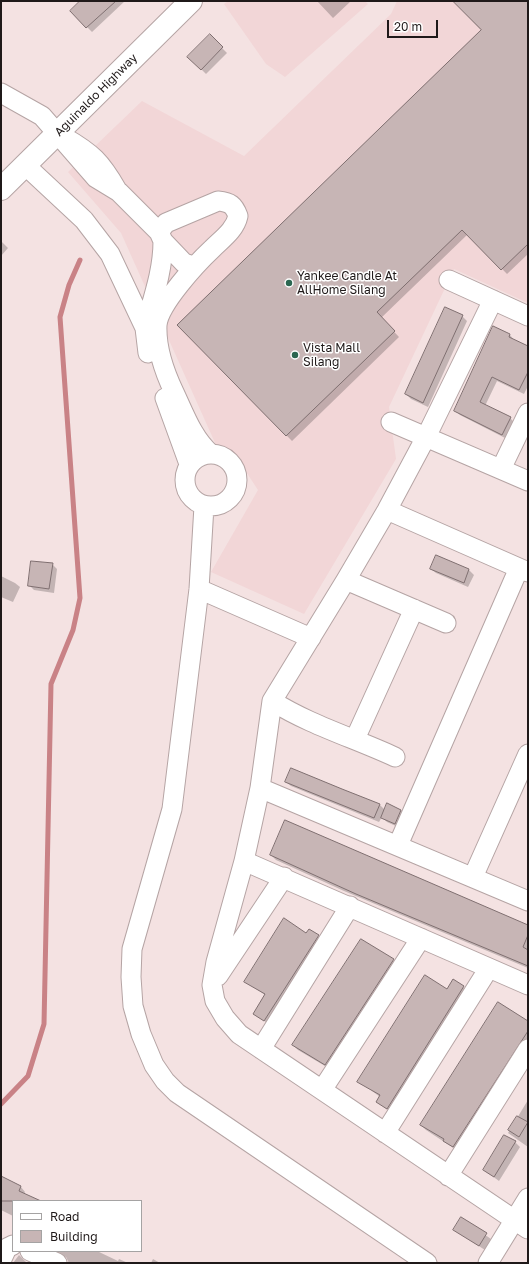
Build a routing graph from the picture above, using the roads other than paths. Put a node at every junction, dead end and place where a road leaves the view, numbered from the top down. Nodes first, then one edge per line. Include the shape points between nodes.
1 (191, 1) edge
2 (1, 93) edge
3 (58, 133) junction
4 (25, 165) junction
5 (1, 189) edge
6 (161, 236) junction
7 (194, 266) junction
8 (449, 280) dead end
9 (493, 300) junction
10 (528, 316) edge
11 (145, 328) junction
12 (528, 413) edge
13 (391, 422) dead end
14 (426, 437) junction
15 (211, 454) junction
16 (189, 464) junction
17 (501, 469) junction
18 (528, 481) edge
19 (204, 506) junction
20 (387, 510) junction
21 (524, 570) edge
22 (346, 580) junction
23 (199, 589) junction
24 (414, 609) junction
25 (446, 623) dead end
26 (311, 638) junction
27 (272, 701) junction
28 (355, 739) junction
29 (528, 754) edge
30 (395, 757) dead end
31 (260, 788) junction
32 (398, 845) junction
33 (244, 861) junction
34 (284, 877) junction
35 (473, 877) junction
36 (528, 901) edge
37 (350, 906) junction
38 (421, 938) junction
39 (489, 968) junction
40 (212, 985) junction
41 (528, 985) edge
42 (261, 1049) junction
43 (528, 1049) edge
44 (322, 1090) junction
45 (385, 1133) junction
46 (448, 1176) junction
47 (528, 1198) edge
48 (521, 1224) edge
49 (12, 1246) edge
50 (32, 1252) edge
51 (1, 1261) edge
52 (57, 1263) edge
53 (427, 1263) edge
54 (488, 1263) edge

1 - 3 main road, Aguinaldo Highway
2 - 3 street via 42,116
3 - 4 main road, Aguinaldo Highway
3 - 6 street via 77,159 96,178 119,192
4 - 5 main road, Aguinaldo Highway
4 - 11 street via 84,220 110,254
6 - 7 street via 184,263
6 - 7 street via 166,223 218,201 234,206 238,216 237,222
6 - 11 street via 163,259
7 - 15 street via 173,293 157,323 160,359 196,436
8 - 9 street
9 - 10 street
9 - 14 street
11 - 16 street via 149,360
12 - 17 street
13 - 14 street
14 - 17 street
14 - 20 street
15 - 16 street via 199,456
15 - 19 street via 227,459 238,480 233,495 227,501 216,506
16 - 19 street via 185,486 192,498
17 - 18 street
19 - 23 street
20 - 21 street
20 - 22 street
21 - 32 street
22 - 24 street
22 - 26 street
23 - 26 street
23 - 53 street via 172,809 132,949 133,1006 141,1034 154,1065 177,1093
24 - 25 street
24 - 28 street
26 - 27 street
27 - 28 street via 295,716
27 - 31 street
28 - 30 street
29 - 35 street
31 - 32 street
31 - 33 street
32 - 35 street
33 - 34 street
33 - 40 street
34 - 37 street
34 - 40 street
35 - 36 street
37 - 38 street
37 - 42 street
38 - 39 street
38 - 44 street
39 - 41 street
39 - 45 street
40 - 42 street via 214,1001 225,1018 239,1034
42 - 44 street
43 - 46 street
44 - 45 street
45 - 46 street
46 - 48 street
47 - 48 street
48 - 54 street
49 - 51 street via 7,1248
50 - 52 street

